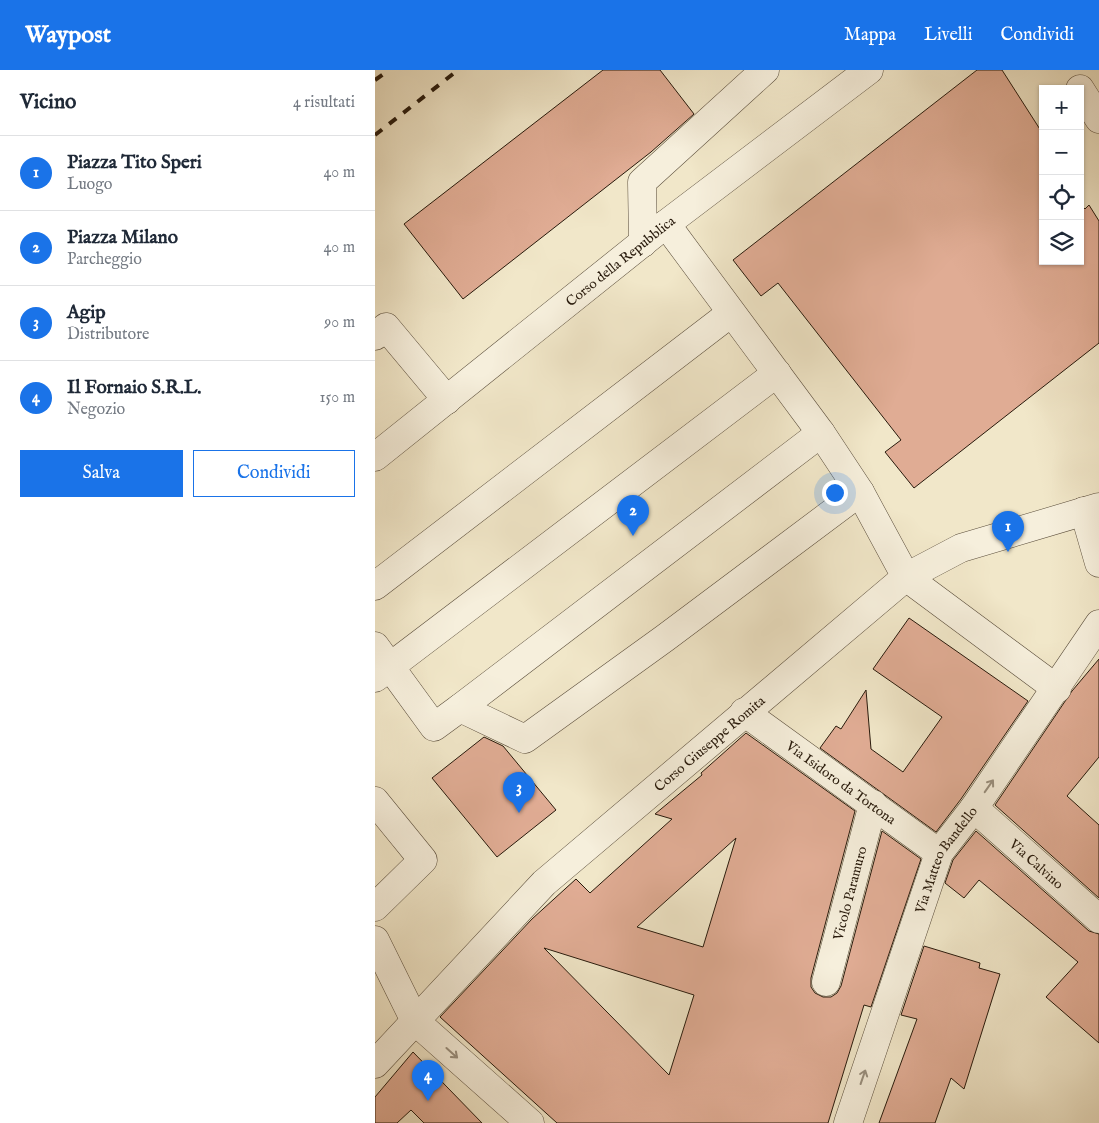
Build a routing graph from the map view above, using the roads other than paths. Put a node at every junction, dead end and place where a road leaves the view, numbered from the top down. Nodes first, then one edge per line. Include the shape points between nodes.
1 (765, 70) edge
2 (869, 70) edge
3 (1069, 70) edge
4 (1078, 85) edge
5 (1084, 95) edge
6 (1099, 119) edge
7 (666, 224) junction
8 (643, 243) junction
9 (731, 313) junction
10 (375, 336) edge
11 (777, 373) junction
12 (447, 400) junction
13 (821, 433) junction
14 (375, 457) edge
15 (860, 492) junction
16 (1091, 509) edge
17 (1099, 563) edge
18 (906, 577) junction
19 (375, 586) edge
20 (1099, 624) edge
21 (375, 646) edge
22 (383, 673) edge
23 (1057, 689) junction
24 (459, 708) junction
25 (744, 712) junction
26 (375, 801) edge
27 (873, 804) junction
28 (974, 808) junction
29 (939, 853) junction
30 (375, 907) edge
31 (1099, 919) edge
32 (375, 940) edge
33 (826, 982) dead end
34 (415, 1021) junction
35 (375, 1064) edge
36 (528, 1122) edge
37 (848, 1123) edge

1 - 8 street via 642,182
2 - 7 street, Corso della Repubblica
3 - 4 street
5 - 6 street
7 - 8 street, Corso della Repubblica
7 - 9 street
8 - 12 street, Corso della Repubblica
9 - 11 street
9 - 19 street
10 - 12 street via 386,327
11 - 13 street
11 - 22 street
12 - 14 street, Corso della Repubblica
13 - 15 street
13 - 24 street
15 - 18 street
15 - 24 street via 525,739
16 - 17 street
16 - 18 street, Corso Giuseppe Romita via 961,548
18 - 23 street
18 - 25 street, Corso Giuseppe Romita
20 - 23 street, Via Matteo Bandello
21 - 22 street
22 - 24 street via 434,727
28 -> 23 street, Via Matteo Bandello
25 - 27 street, Via Isidoro da Tortona
25 - 34 street, Corso Giuseppe Romita via 544,882
26 - 30 street via 423,860
27 - 29 street, Via Isidoro da Tortona
27 - 33 street, Vicolo Paramuro
28 - 29 street, Via Matteo Bandello
28 - 31 street, Via Calvino
37 -> 29 street, Via Matteo Bandello
32 - 34 street
34 - 35 street, Corso Giuseppe Romita
34 -> 36 street

